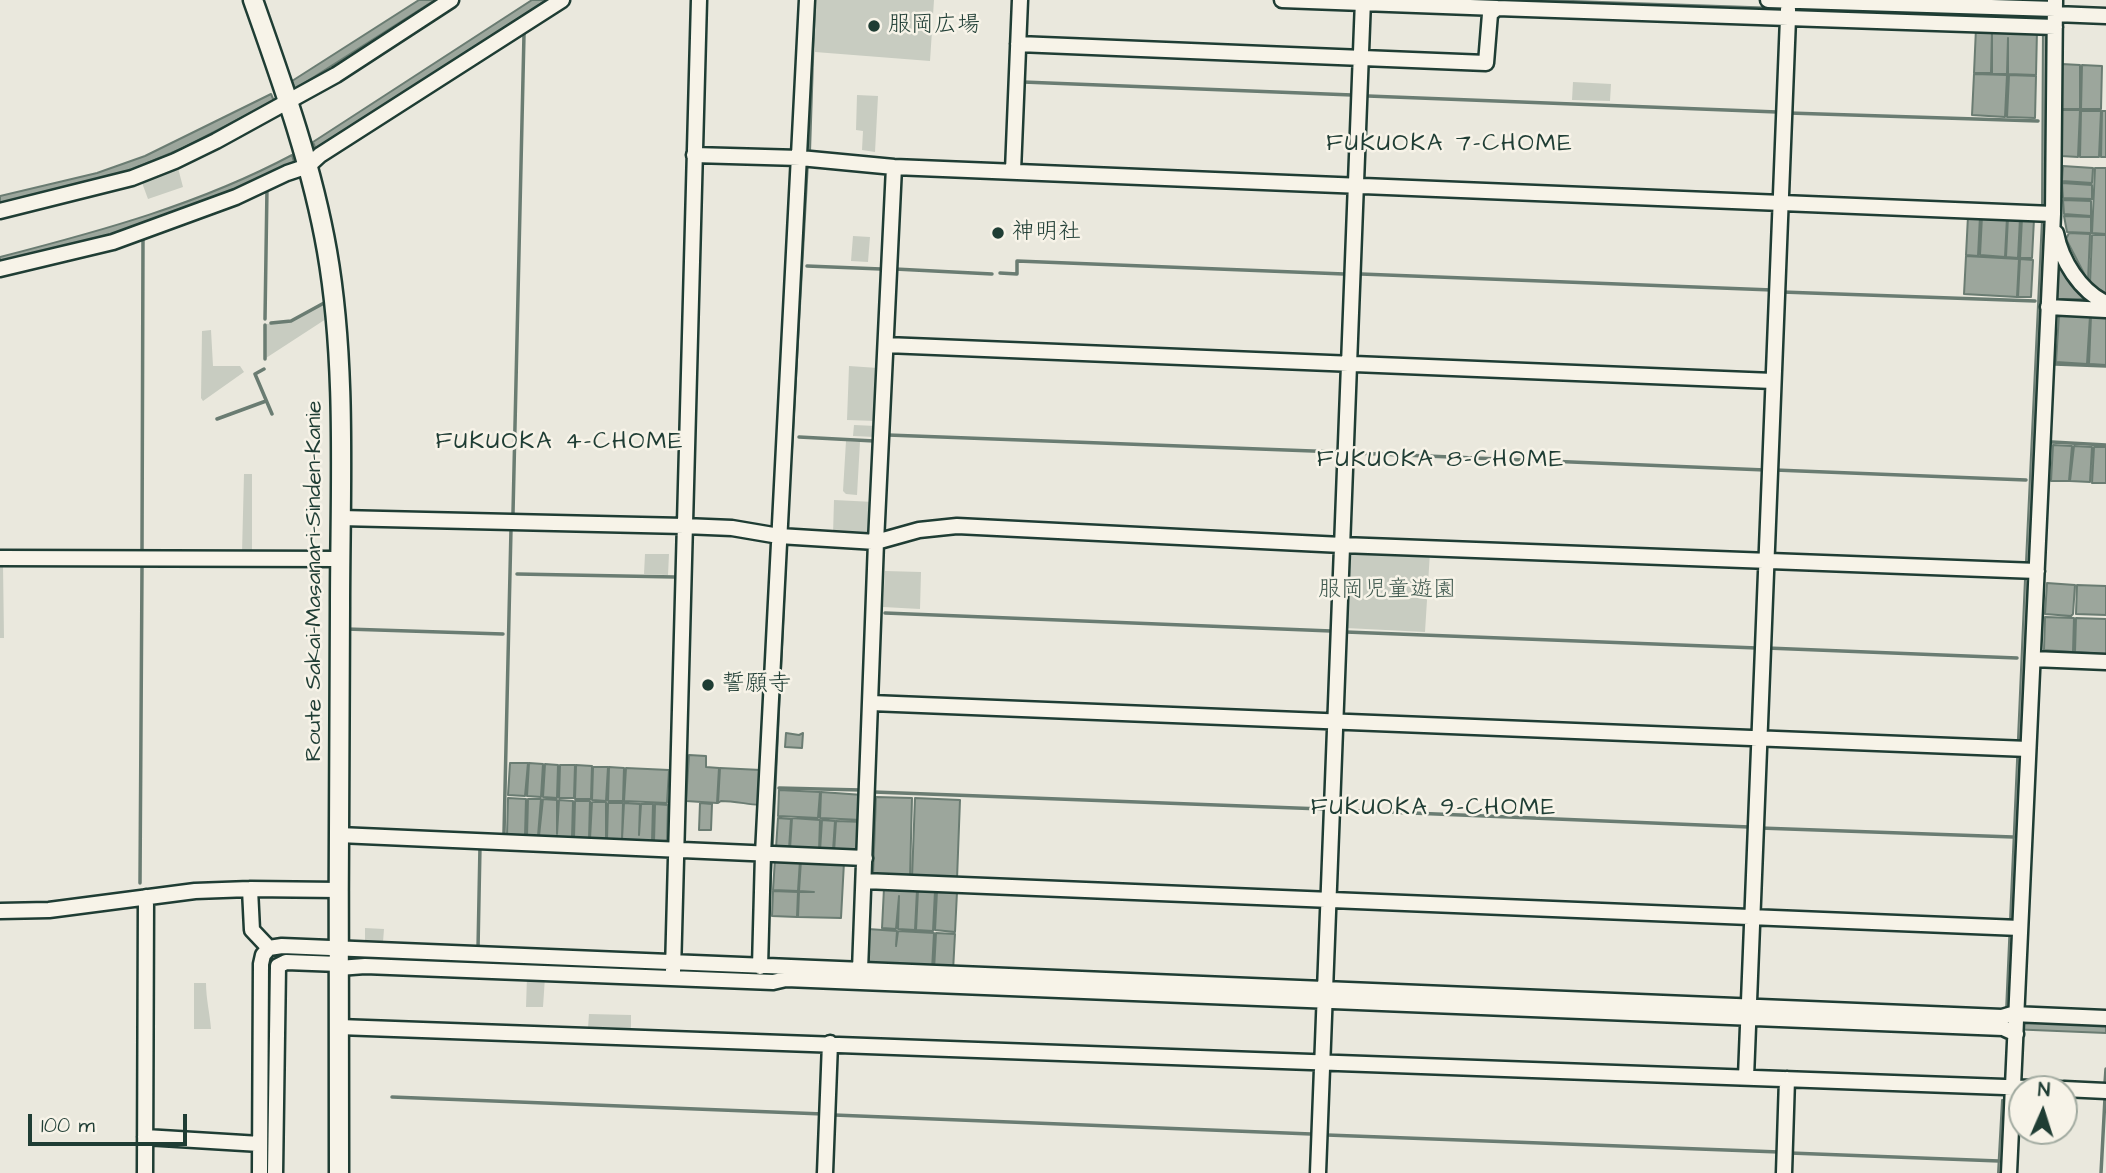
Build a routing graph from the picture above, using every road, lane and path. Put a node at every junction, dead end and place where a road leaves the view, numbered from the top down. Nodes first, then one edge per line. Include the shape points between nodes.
1 (253, 0) edge
2 (451, 0) edge
3 (562, 0) edge
4 (699, 0) edge
5 (807, 0) edge
6 (1020, 0) edge
7 (1282, 0) edge
8 (1768, 0) edge
9 (1363, 1) edge
10 (1788, 1) edge
11 (1497, 8) junction
12 (2106, 16) edge
13 (2052, 17) edge
14 (1788, 18) junction
15 (1018, 44) junction
16 (1361, 58) junction
17 (288, 100) junction
18 (694, 155) junction
19 (800, 158) junction
20 (308, 166) junction
21 (894, 167) junction
22 (1013, 171) junction
23 (1356, 185) junction
24 (1779, 203) junction
25 (0, 211) edge
26 (2053, 214) junction
27 (0, 269) edge
28 (2106, 303) edge
29 (2048, 307) junction
30 (2106, 310) edge
31 (886, 345) junction
32 (1349, 364) junction
33 (1773, 381) junction
34 (340, 518) junction
35 (684, 526) junction
36 (779, 536) junction
37 (876, 542) junction
38 (1342, 545) junction
39 (0, 558) edge
40 (340, 559) junction
41 (1766, 559) junction
42 (2037, 571) junction
43 (2033, 659) junction
44 (2106, 662) edge
45 (871, 703) junction
46 (1335, 721) junction
47 (1758, 738) junction
48 (2022, 749) junction
49 (339, 835) junction
50 (677, 849) junction
51 (763, 854) junction
52 (865, 858) junction
53 (864, 881) junction
54 (250, 888) junction
55 (339, 890) junction
56 (146, 897) junction
57 (1329, 900) junction
58 (0, 911) edge
59 (1752, 918) junction
60 (2014, 928) junction
61 (269, 948) junction
62 (339, 960) junction
63 (760, 968) junction
64 (860, 970) junction
65 (673, 971) junction
66 (1325, 996) junction
67 (1747, 1012) junction
68 (2010, 1015) junction
69 (2106, 1018) edge
70 (339, 1027) junction
71 (2016, 1032) junction
72 (830, 1043) junction
73 (1321, 1063) junction
74 (2014, 1075) edge
75 (1746, 1077) junction
76 (1787, 1079) junction
77 (2008, 1087) edge
78 (2078, 1090) edge
79 (2106, 1091) edge
80 (145, 1137) junction
81 (260, 1144) junction
82 (2011, 1145) edge
83 (145, 1173) edge
84 (260, 1173) edge
85 (275, 1173) edge
86 (339, 1173) edge
87 (825, 1173) edge
88 (1318, 1173) edge
89 (1784, 1173) edge
90 (2009, 1173) edge

1 - 17 main road, Route Sakai-Masanari-Sinden-Kanie
2 - 17 street via 336,75
3 - 20 street
4 - 18 street
5 - 19 street
6 - 15 street
7 - 9 street
8 - 10 street
9 - 11 street
9 - 16 street
10 - 13 street
10 - 14 street
11 - 14 street
11 - 16 street via 1490,14 1486,63
12 - 13 street
13 - 14 street
13 - 26 street
14 - 24 street
15 - 16 street
15 - 22 street
16 - 23 street
17 - 20 main road, Route Sakai-Masanari-Sinden-Kanie
17 - 25 street via 216,141 131,178
18 - 19 street
18 - 35 street
19 - 21 street
19 - 36 street
20 - 27 street via 113,242
20 - 34 main road, Route Sakai-Masanari-Sinden-Kanie via 336,319
21 - 22 street
21 - 31 street
22 - 23 street
23 - 24 street
23 - 32 street
24 - 26 street
24 - 33 street
26 - 28 street via 2057,242 2075,276
26 - 29 street
29 - 30 street
29 - 42 street
31 - 32 street
31 - 37 street
32 - 33 street
32 - 38 street
33 - 41 street
34 - 35 street
34 - 40 main road, Route Sakai-Masanari-Sinden-Kanie
35 - 36 street
35 - 50 street
36 - 37 street
36 - 51 street
37 - 38 street via 957,526
37 - 45 street
38 - 41 street
38 - 46 street
39 - 40 street
40 - 49 main road, Route Sakai-Masanari-Sinden-Kanie
41 - 42 street
41 - 47 street
42 - 43 street
43 - 44 street
43 - 48 street
45 - 46 street
45 - 52 street
46 - 47 street
46 - 57 street
47 - 48 street
47 - 59 street
48 - 60 street
49 - 50 street
49 - 55 main road, Route Sakai-Masanari-Sinden-Kanie
50 - 51 street
50 - 65 street
51 - 52 street
51 - 63 street
52 - 53 street
53 - 57 street
53 - 64 street
54 - 55 street
54 - 56 street
54 - 61 street via 252,930
55 - 62 main road, Route Sakai-Masanari-Sinden-Kanie
56 - 58 street via 49,910
56 - 80 street
57 - 59 street
57 - 66 street
59 - 60 street
59 - 67 street
60 - 68 street
61 - 62 street via 282,946
61 - 81 street via 261,964
62 - 65 street
62 - 70 main road, Route Sakai-Masanari-Sinden-Kanie
62 - 85 street via 278,965
63 - 64 street
63 - 65 street
64 - 66 street
65 - 66 street via 773,982
66 - 67 street
66 - 73 street
67 - 68 street
67 - 71 street
67 - 75 street
68 - 69 street
68 - 71 street
70 - 72 street
70 - 86 main road, Route Sakai-Masanari-Sinden-Kanie
71 - 74 street
72 - 73 street
72 - 87 street
73 - 75 street
73 - 88 street
75 - 76 street
76 - 77 street
76 - 89 street
78 - 79 street
80 - 81 street
80 - 83 street
81 - 84 street
82 - 90 street

